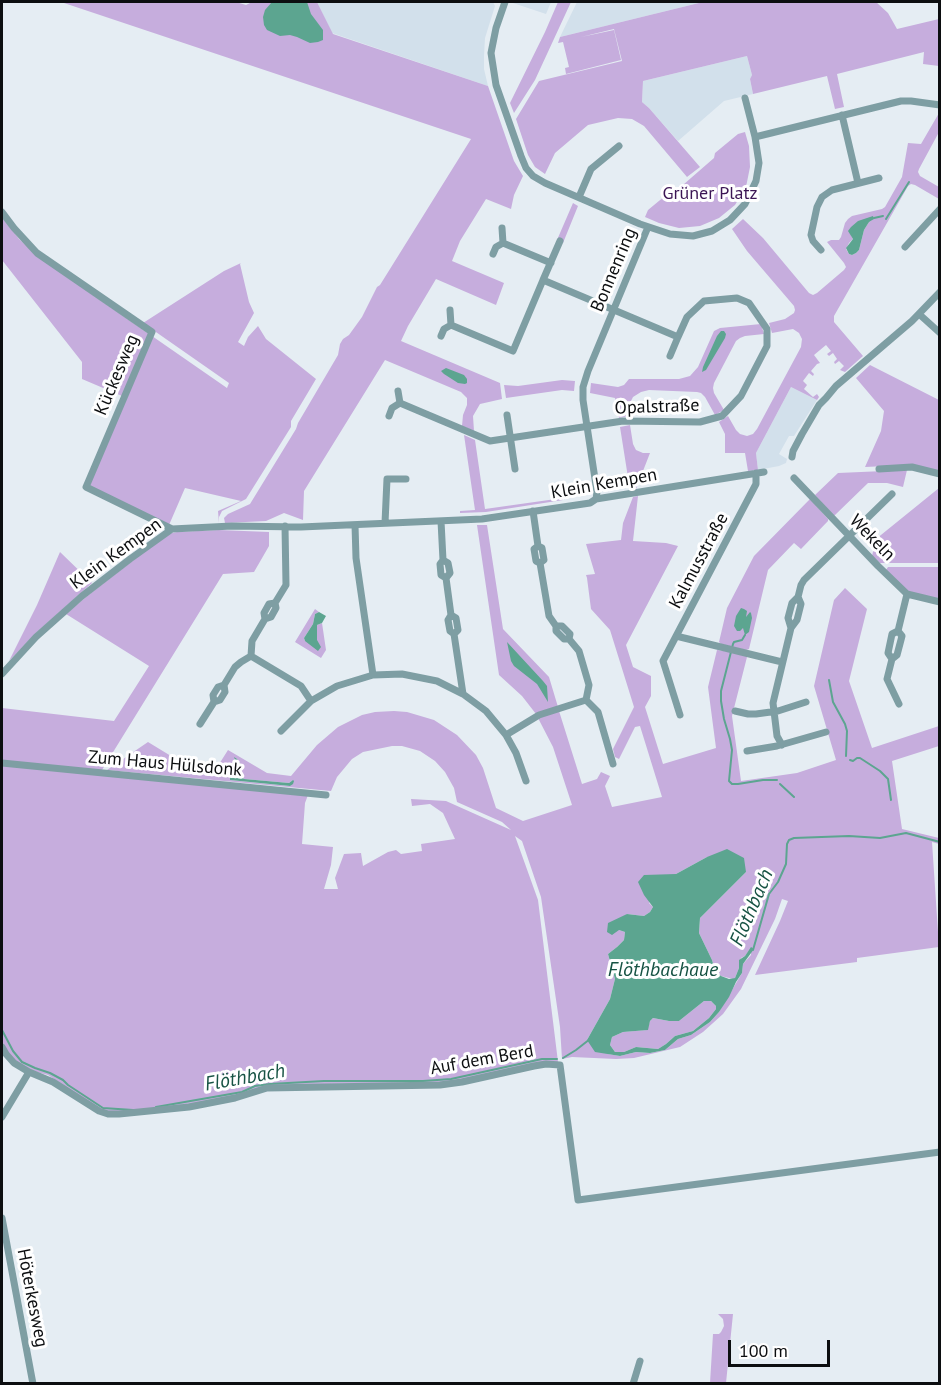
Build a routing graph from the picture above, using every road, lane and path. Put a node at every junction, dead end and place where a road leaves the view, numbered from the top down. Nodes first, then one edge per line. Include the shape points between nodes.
1 (505, 2) edge
2 (745, 98) dead end
3 (939, 105) edge
4 (842, 115) junction
5 (754, 137) junction
6 (619, 146) dead end
7 (879, 178) dead end
8 (858, 183) junction
9 (579, 197) junction
10 (939, 209) edge
11 (2, 212) edge
12 (648, 227) junction
13 (502, 228) dead end
14 (560, 241) dead end
15 (503, 243) junction
16 (904, 247) dead end
17 (821, 250) dead end
18 (493, 254) dead end
19 (551, 263) junction
20 (543, 280) junction
21 (939, 292) edge
22 (450, 310) dead end
23 (614, 310) junction
24 (919, 314) junction
25 (451, 325) junction
26 (939, 333) edge
27 (441, 336) dead end
28 (678, 337) junction
29 (670, 356) dead end
30 (398, 391) dead end
31 (400, 403) junction
32 (507, 415) dead end
33 (389, 416) dead end
34 (587, 427) junction
35 (510, 438) junction
36 (792, 457) dead end
37 (515, 469) dead end
38 (879, 469) dead end
39 (764, 472) dead end
40 (756, 473) junction
41 (939, 474) edge
42 (794, 478) dead end
43 (406, 479) dead end
44 (892, 494) dead end
45 (596, 499) junction
46 (533, 511) junction
47 (441, 521) junction
48 (385, 523) junction
49 (355, 525) junction
50 (285, 526) junction
51 (172, 529) junction
52 (848, 535) junction
53 (907, 594) junction
54 (939, 602) edge
55 (676, 636) junction
56 (251, 656) junction
57 (782, 662) junction
58 (2, 674) edge
59 (373, 675) junction
60 (463, 694) junction
61 (586, 700) junction
62 (311, 701) junction
63 (806, 702) dead end
64 (898, 704) dead end
65 (735, 711) dead end
66 (773, 712) junction
67 (680, 716) dead end
68 (200, 724) dead end
69 (281, 731) dead end
70 (826, 732) dead end
71 (506, 735) junction
72 (782, 745) junction
73 (747, 751) dead end
74 (2, 763) edge
75 (613, 764) dead end
76 (526, 781) dead end
77 (326, 795) dead end
78 (2, 1047) edge
79 (29, 1072) junction
80 (2, 1116) edge
81 (939, 1152) edge
82 (2, 1218) edge
83 (640, 1361) dead end
84 (33, 1383) edge
85 (633, 1383) edge

1 - 9 street via 491,53 496,85 523,162 539,180
2 - 5 street, Bonnenring
3 - 4 street via 901,101
4 - 5 street
4 - 8 street
5 - 12 street, Bonnenring via 759,163 756,181 746,204 733,218 712,231 693,236
6 - 9 street via 591,169
7 - 8 street
8 - 17 street via 822,197 811,235
9 - 12 street
10 - 16 street
11 - 51 street, Kückesweg via 37,253 152,332 86,487
12 - 23 street, Bonnenring
13 - 15 street
14 - 19 street
15 - 18 street
15 - 19 street
19 - 20 street
20 - 23 street
20 - 25 street via 513,351
21 - 24 street
22 - 25 street
23 - 28 street
23 - 34 street, Bonnenring via 583,387
24 - 26 street
24 - 36 street via 819,405
25 - 27 street
28 - 29 street, Opalstraße
28 - 34 street, Opalstraße via 687,317 704,302 737,298 749,303 767,329 767,346 741,396 722,416 700,422 623,421
30 - 31 street
31 - 33 street
31 - 35 street, Opalstraße via 490,441
32 - 35 street
34 - 35 street, Opalstraße
34 - 45 street, Bonnenring
35 - 37 street
38 - 41 street via 912,467
39 - 40 street
40 - 45 street, Klein Kempen
40 - 55 street, Kalmusstraße via 756,484
42 - 52 street, Wekeln
43 - 48 street via 387,479
44 - 52 street
45 - 46 street, Klein Kempen
46 - 47 street, Klein Kempen
46 - 61 street via 538,546 534,549 549,616 556,631 579,651 589,687
47 - 48 street, Klein Kempen
47 - 60 street via 441,574 446,578 451,615 448,620 454,634
48 - 49 street, Klein Kempen
49 - 50 street, Klein Kempen
49 - 59 street
50 - 51 street, Klein Kempen
50 - 56 street via 287,582 264,613 265,619 252,641
51 - 58 street, Klein Kempen via 82,596
52 - 53 street, Wekeln
52 - 57 street via 802,583 797,620
53 - 54 street
53 - 64 street via 898,630 902,636 887,679
55 - 57 street
55 - 67 street, Kalmusstraße via 663,661
56 - 62 street via 301,686
56 - 68 street via 235,667 224,686 218,687
57 - 66 street
59 - 60 street via 402,674 437,681
59 - 62 street via 338,686
60 - 71 street via 486,711
61 - 71 street via 539,715
61 - 75 street via 598,713
62 - 69 street
63 - 66 street
65 - 66 street via 752,715
66 - 72 street
70 - 72 street
71 - 76 street
72 - 73 street
74 - 77 street, Zum Haus Hülsdonk
78 - 79 street via 14,1063
79 - 80 street
79 - 81 street, Auf dem Berd via 99,1111 120,1114 189,1107 267,1088 440,1085 534,1066 560,1065 578,1200
82 - 84 street, Höterkesweg
83 - 85 street

